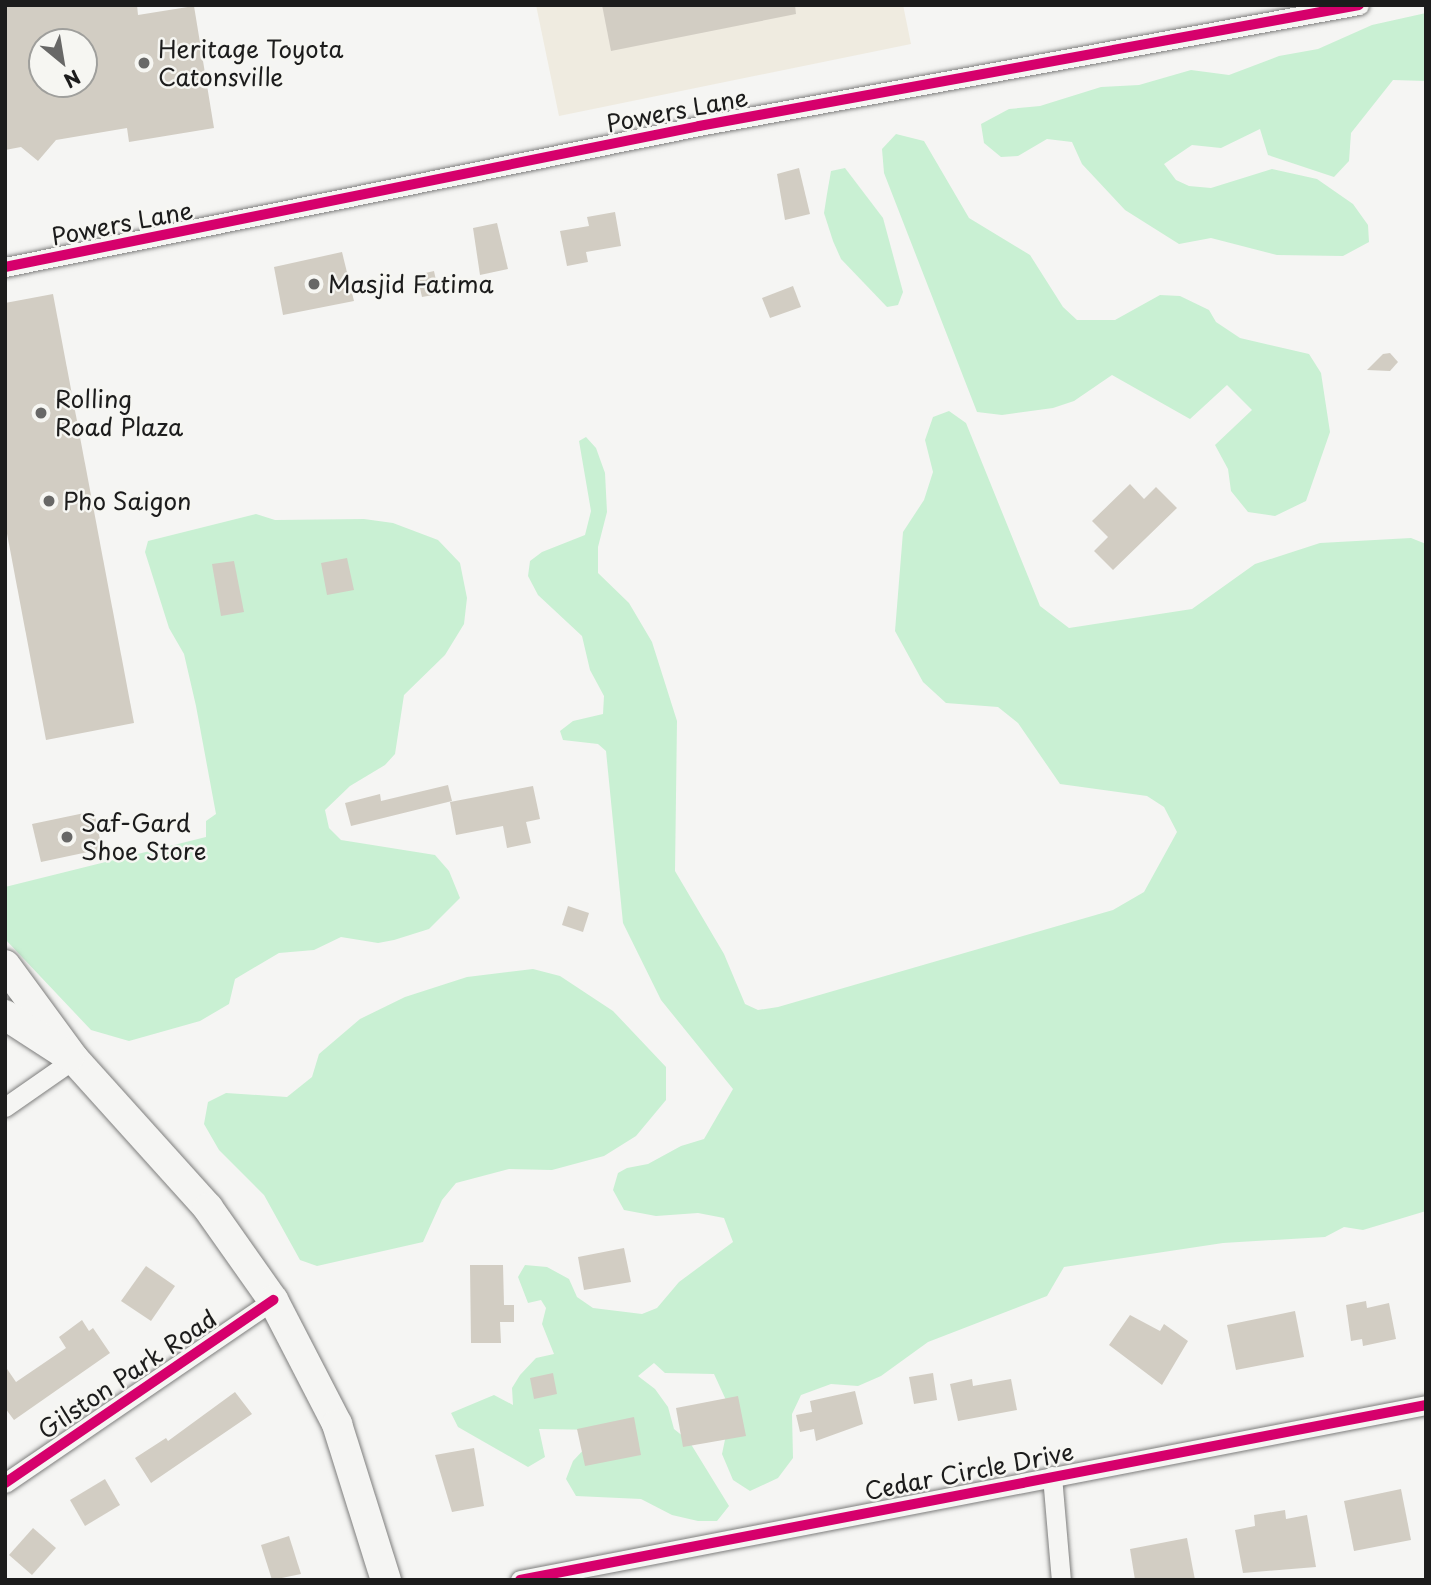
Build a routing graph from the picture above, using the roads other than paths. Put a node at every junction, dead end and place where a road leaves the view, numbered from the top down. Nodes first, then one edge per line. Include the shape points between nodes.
1 (1359, 5) edge
2 (5, 267) edge
3 (5, 965) edge
4 (5, 1015) edge
5 (74, 1059) junction
6 (5, 1107) edge
7 (273, 1300) junction
8 (1426, 1405) edge
9 (1052, 1476) junction
10 (5, 1483) edge
11 (386, 1580) edge
12 (520, 1580) edge
13 (1061, 1580) edge

1 - 2 street, Powers Lane via 699,126
3 - 5 main road
4 - 5 main road
5 - 6 street
5 - 7 main road via 175,1168
7 - 10 street, Gilston Park Road
7 - 11 main road via 337,1424
8 - 9 street, Cedar Circle Drive
9 - 12 street, Cedar Circle Drive
9 - 13 street

